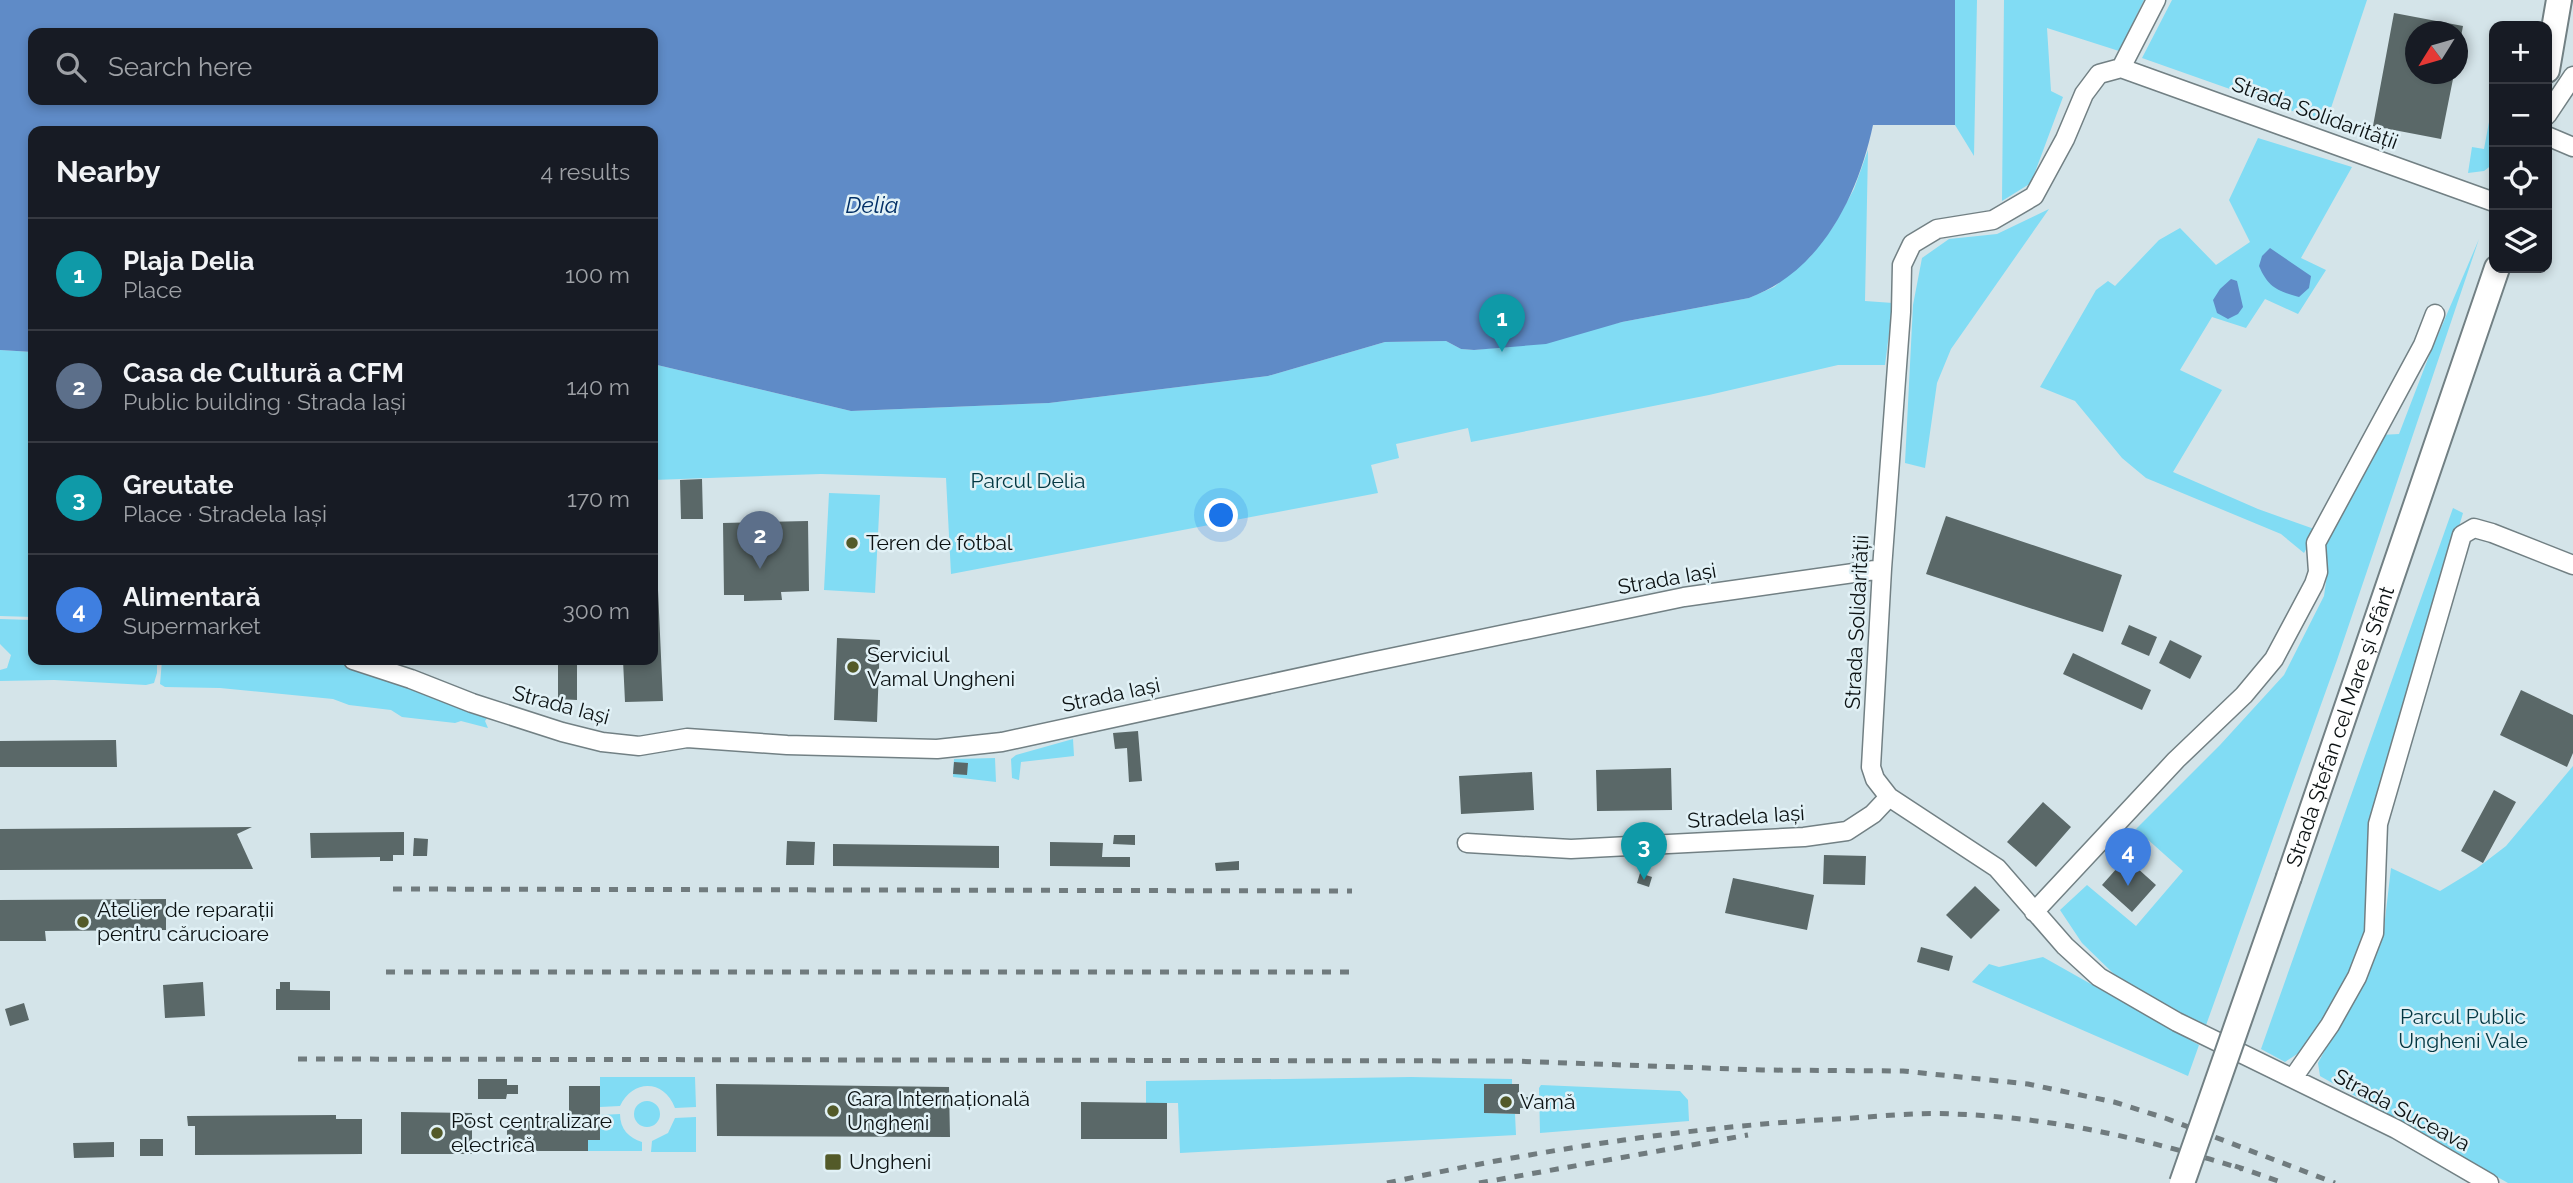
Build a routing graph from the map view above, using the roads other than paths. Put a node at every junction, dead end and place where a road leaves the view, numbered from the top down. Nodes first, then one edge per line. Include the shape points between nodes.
1 (2156, 0) edge
2 (2559, 0) edge
3 (2552, 41) edge
4 (2120, 68) junction
5 (2573, 76) edge
6 (2552, 108) edge
7 (2552, 138) edge
8 (2573, 147) edge
9 (2489, 200) edge
10 (2495, 273) edge
11 (2435, 314) dead end
12 (2573, 565) edge
13 (1882, 569) junction
14 (368, 665) edge
15 (1889, 797) junction
16 (1467, 843) dead end
17 (2034, 912) junction
18 (2293, 1078) junction
19 (2182, 1183) edge
20 (2489, 1183) edge

1 - 4 street
2 - 3 main road
4 - 9 street, Strada Solidarității
4 - 13 street, Strada Solidarității via 2099,74 2084,94 2034,196 1993,220 1937,229 1912,244 1907,254 1902,265
5 - 6 street
7 - 8 street
10 - 19 main road, Strada Ștefan cel Mare și Sfânt, bridge
11 - 17 street via 2418,355 2316,543 2314,584 2274,659
12 - 18 street via 2474,528 2462,535 2378,824 2374,933 2357,977
13 - 14 street, Strada Iași via 1684,597 1002,742 937,749 687,738 639,746 601,742
13 - 15 street, Strada Solidarității via 1871,767
15 - 16 street, Stradela Iași via 1847,831 1804,837 1571,849
15 - 17 street, Strada Solidarității via 1997,868
17 - 18 street, Strada Solidarității via 2099,977 2177,1022
18 - 20 street, Strada Suceava via 2396,1129

